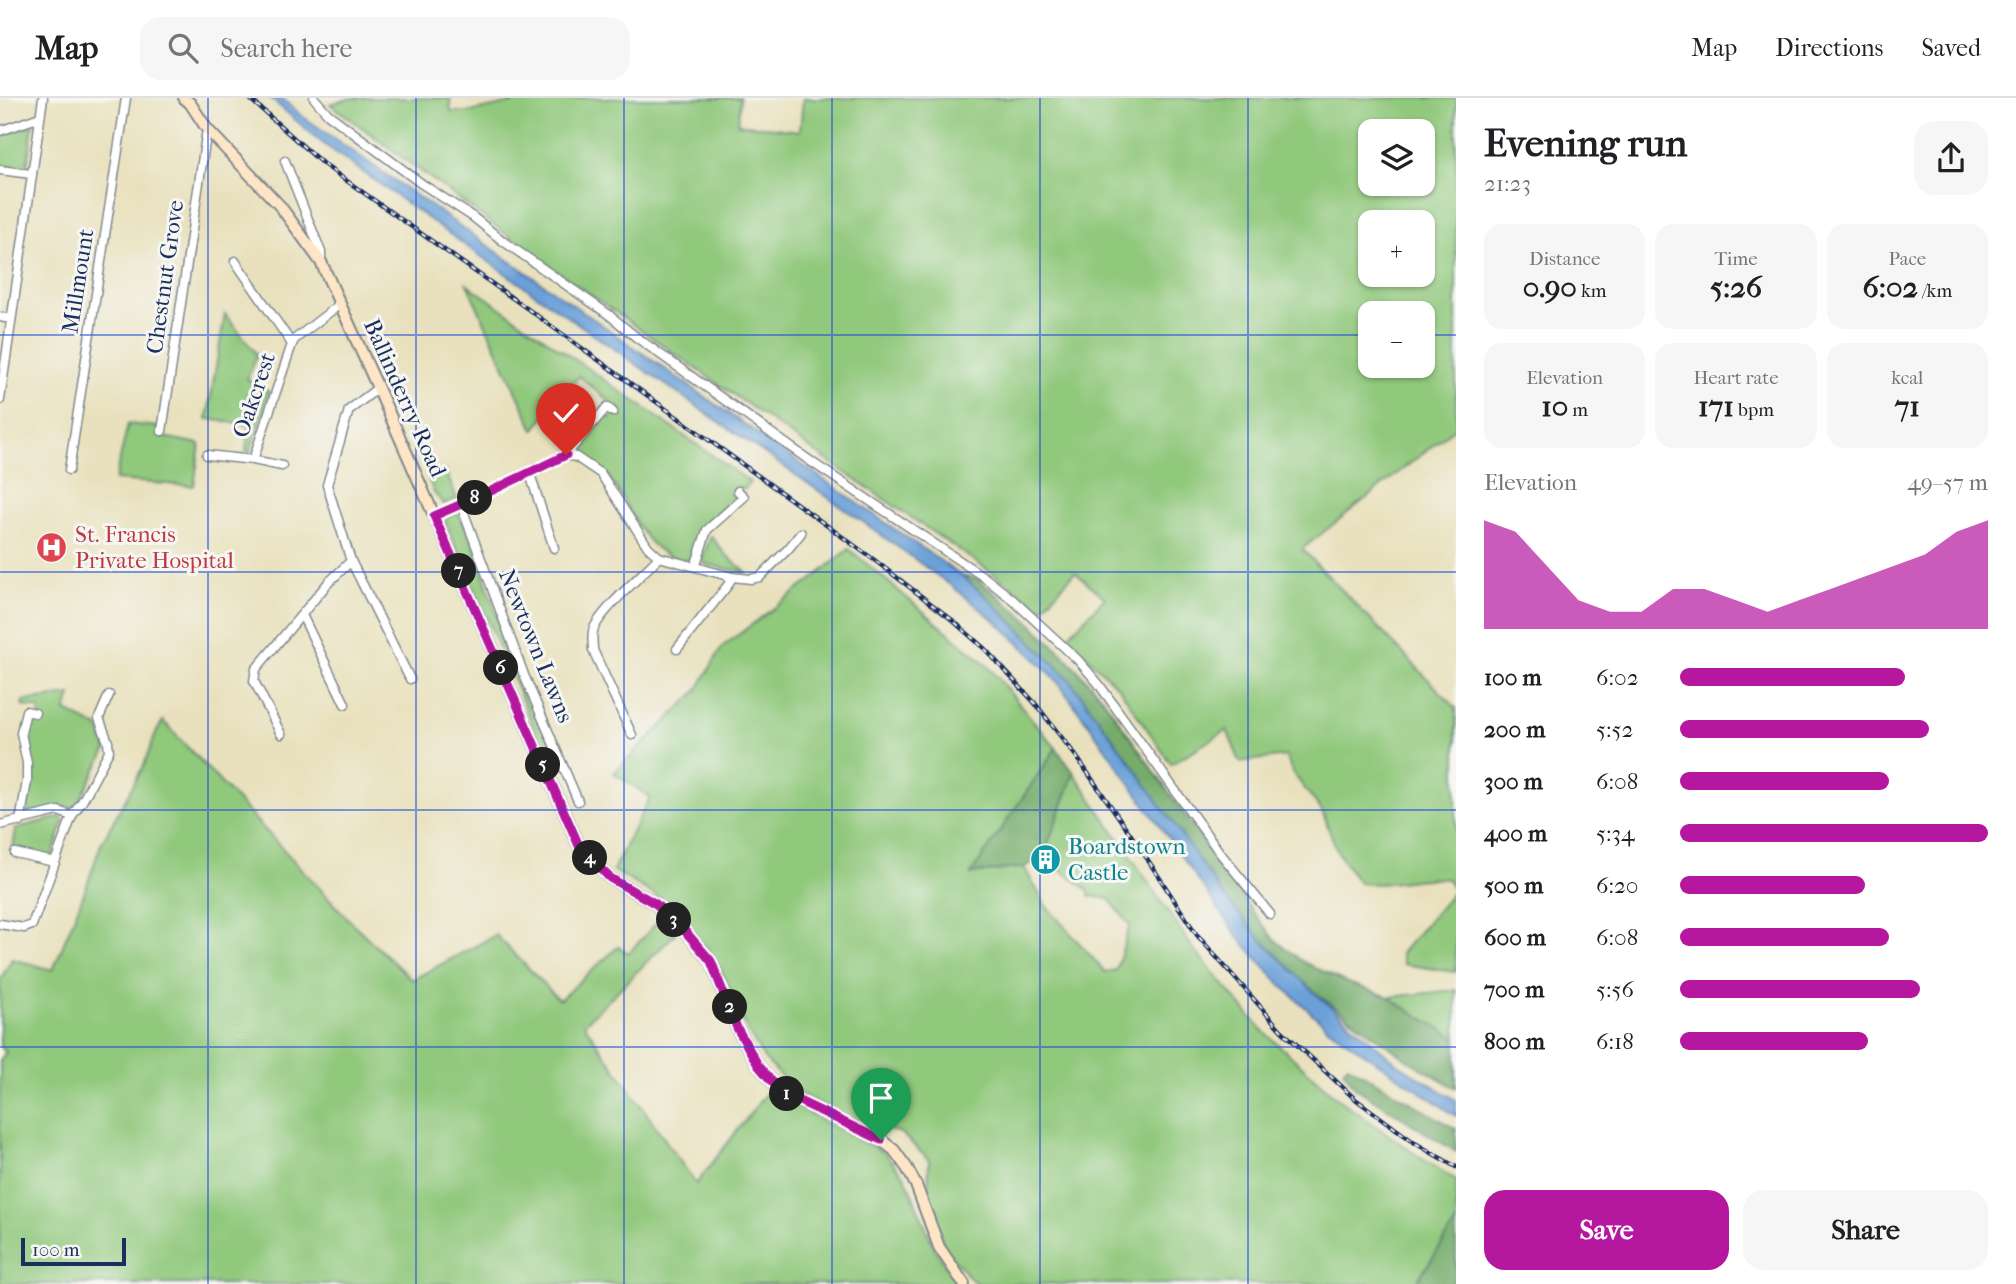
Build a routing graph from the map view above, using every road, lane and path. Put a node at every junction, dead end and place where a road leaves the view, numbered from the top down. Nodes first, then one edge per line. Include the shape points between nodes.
1 (43, 98) edge
2 (126, 98) edge
3 (314, 98) edge
4 (190, 100) edge
5 (40, 117) junction
6 (207, 129) junction
7 (0, 131) edge
8 (285, 161) dead end
9 (0, 170) edge
10 (31, 174) junction
11 (235, 261) dead end
12 (321, 262) junction
13 (340, 304) junction
14 (0, 317) edge
15 (10, 319) junction
16 (292, 344) junction
17 (378, 388) junction
18 (0, 400) edge
19 (612, 412) dead end
20 (162, 430) dead end
21 (207, 455) dead end
22 (566, 455) junction
23 (253, 460) junction
24 (282, 466) dead end
25 (69, 470) dead end
26 (530, 474) junction
27 (738, 491) dead end
28 (461, 505) junction
29 (434, 516) junction
30 (801, 533) dead end
31 (554, 548) dead end
32 (659, 557) junction
33 (351, 561) junction
34 (695, 567) junction
35 (732, 577) junction
36 (302, 615) junction
37 (677, 649) dead end
38 (410, 679) dead end
39 (105, 697) dead end
40 (345, 704) dead end
41 (35, 713) dead end
42 (281, 734) dead end
43 (632, 735) dead end
44 (578, 802) dead end
45 (72, 816) junction
46 (20, 822) junction
47 (0, 825) edge
48 (15, 853) dead end
49 (54, 862) junction
50 (1270, 914) dead end
51 (0, 924) edge
52 (964, 1284) edge

1 - 5 street
2 - 25 street, Millmount
3 - 50 street via 328,114 422,184 1012,599 1098,683 1220,853
4 - 6 street, Ballinderry Road
5 - 7 street
5 - 10 street
6 - 12 street, Ballinderry Road via 280,206
6 - 20 street, Chestnut Grove
8 - 12 street
9 - 10 street
10 - 15 street
11 - 16 street, Oakcrest
12 - 13 street, Ballinderry Road
13 - 16 street, Oakcrest
13 - 17 street, Ballinderry Road
14 - 15 street
15 - 18 street
16 - 23 street, Oakcrest
17 - 29 street, Ballinderry Road
17 - 33 street via 349,410 327,485
19 - 22 street via 607,407
21 - 23 street, Oakcrest
22 - 26 street
22 - 32 street via 601,474
23 - 24 street, Oakcrest
26 - 28 street
26 - 31 street
27 - 34 street via 744,497 707,530
28 - 29 street
28 - 44 street, Newtown Lawns via 524,675
29 - 52 street, Ballinderry Road via 580,848 610,878 656,904 711,961 737,1028 774,1084 894,1150 916,1185 939,1247
30 - 35 street via 760,577
32 - 34 street
32 - 43 street via 608,610 594,628 592,639
33 - 36 street
33 - 38 street
34 - 35 street
35 - 37 street
36 - 40 street
36 - 42 street via 256,669 254,681
39 - 45 street via 99,718 109,751
41 - 46 street via 26,711 21,733 27,772
45 - 46 street via 58,811
45 - 49 street
46 - 47 street
48 - 49 street
49 - 51 street via 32,925

